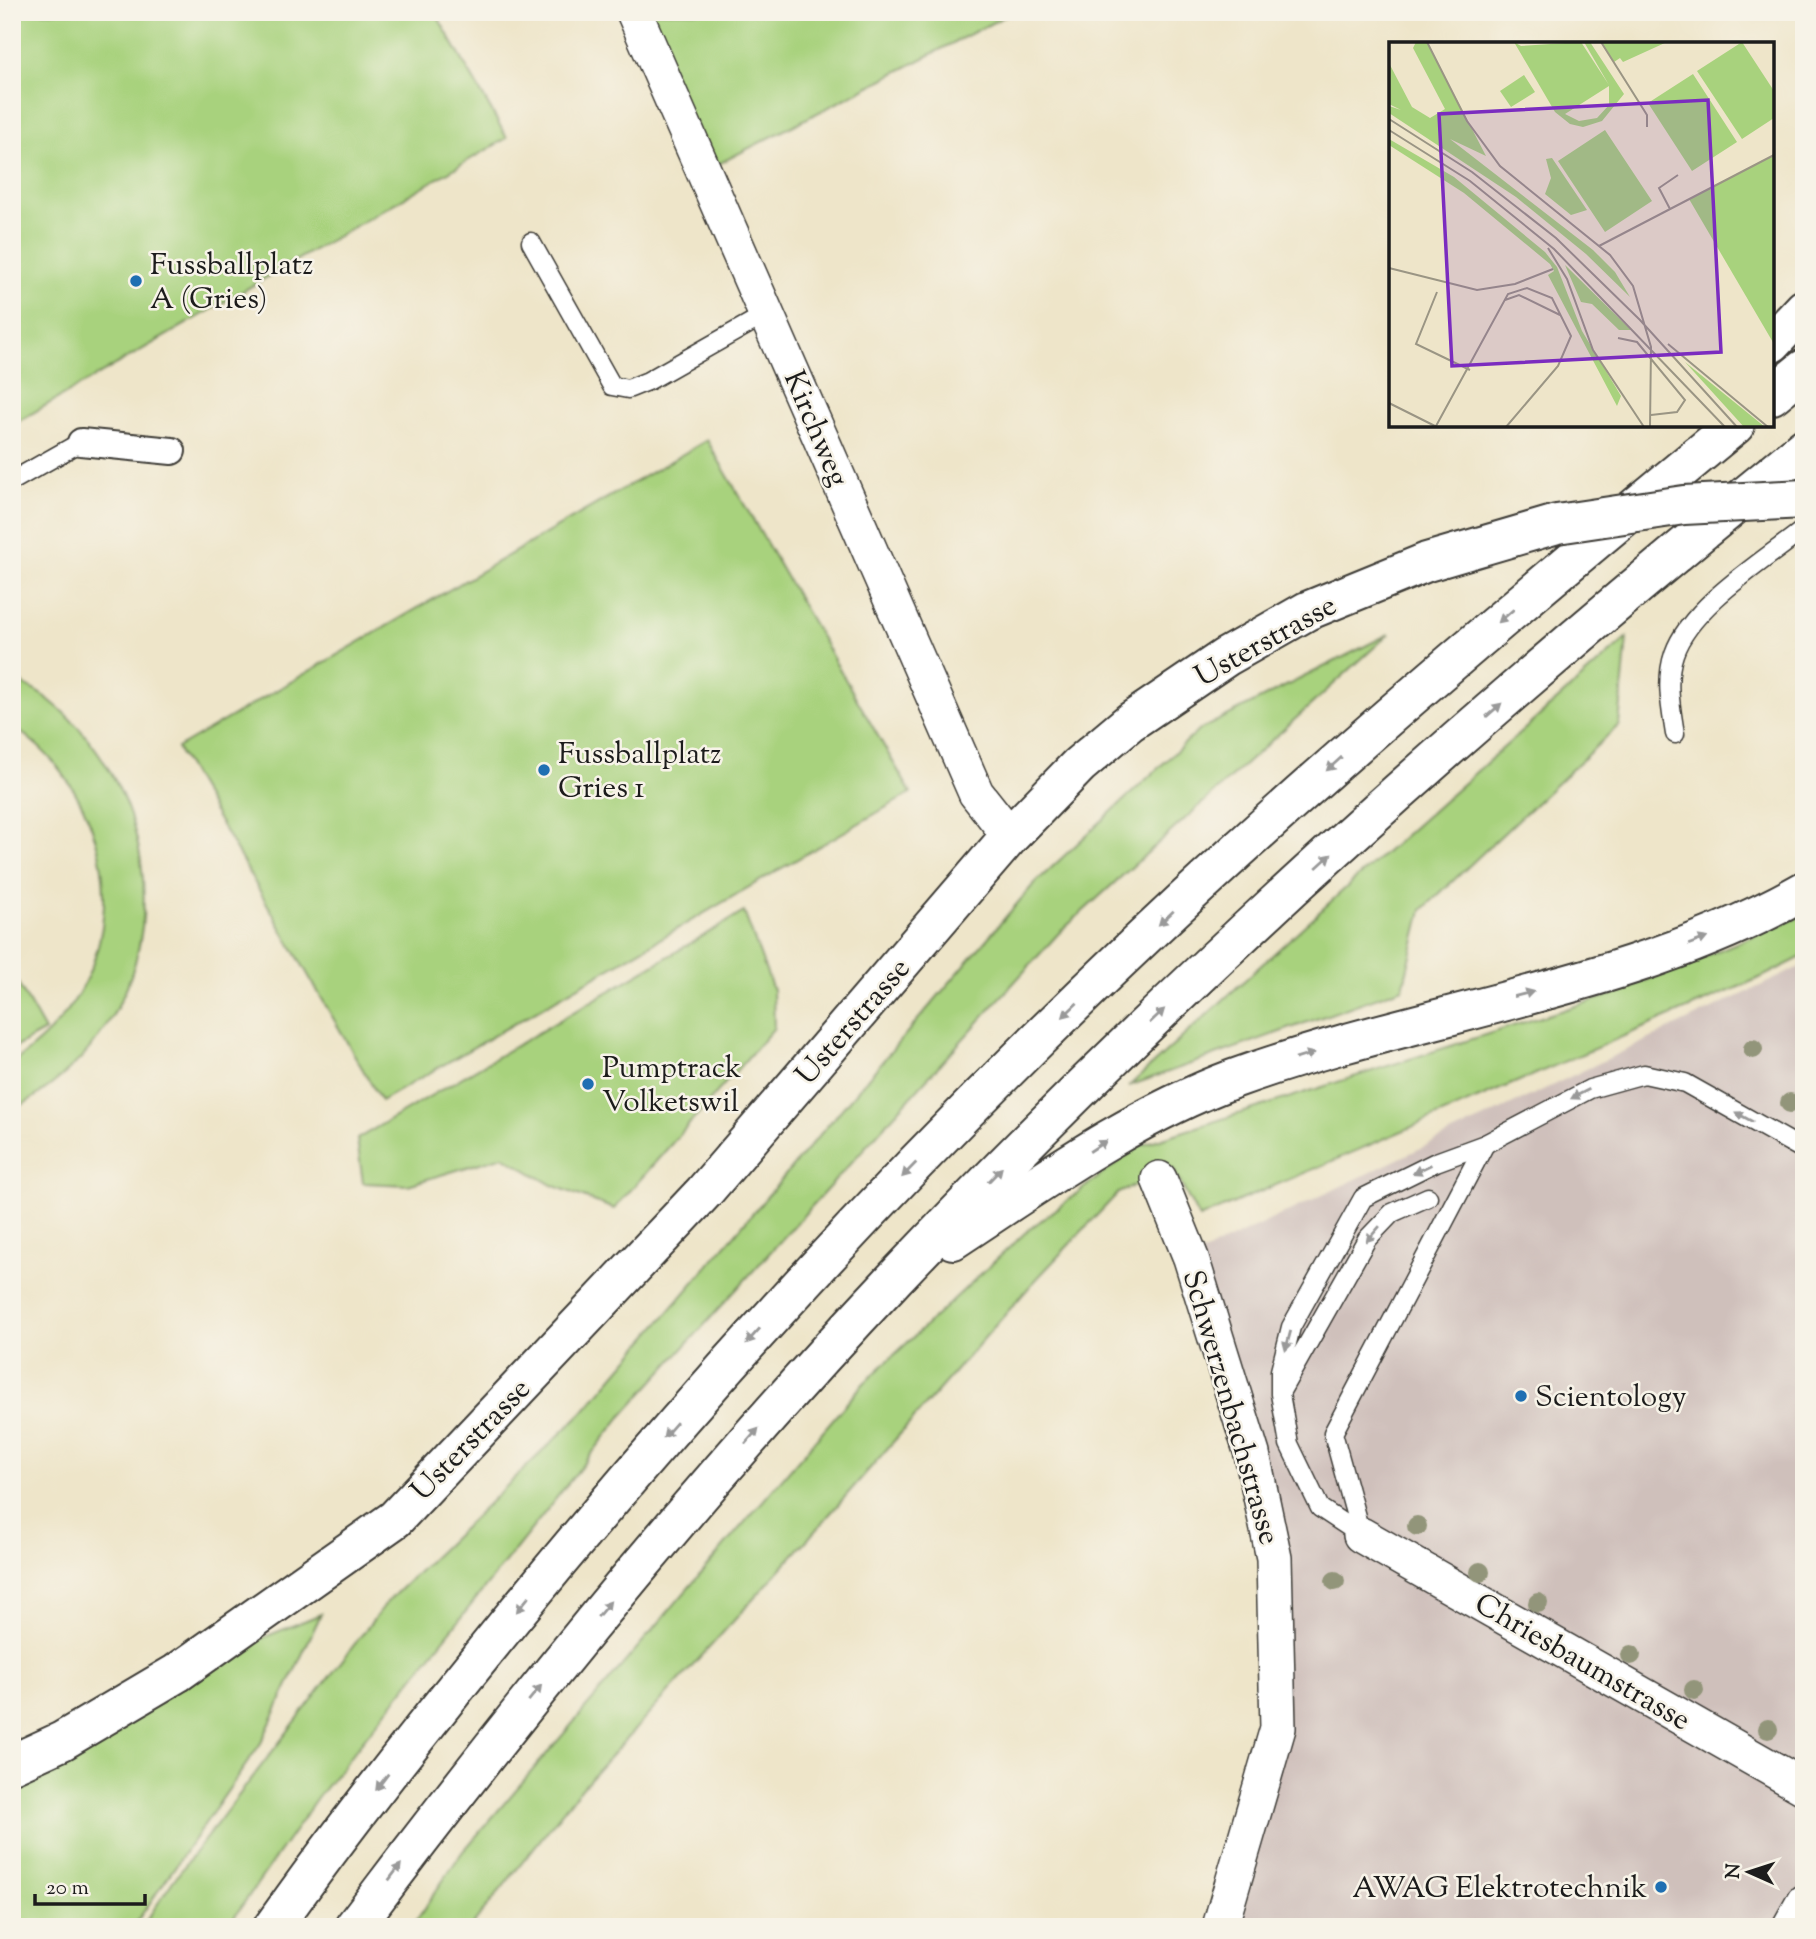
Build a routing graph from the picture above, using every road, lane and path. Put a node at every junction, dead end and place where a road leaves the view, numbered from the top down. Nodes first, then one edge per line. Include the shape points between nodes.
1 (634, 12) edge
2 (531, 242) dead end
3 (1804, 309) edge
4 (768, 313) junction
5 (1774, 341) edge
6 (1804, 369) edge
7 (1774, 393) edge
8 (1693, 427) edge
9 (1733, 427) edge
10 (81, 442) joint
11 (1804, 447) edge
12 (172, 451) dead end
13 (12, 481) edge
14 (1804, 499) edge
15 (1804, 529) edge
16 (1557, 571) junction
17 (1675, 734) dead end
18 (1010, 836) junction
19 (1804, 891) edge
20 (1485, 1144) junction
21 (1804, 1150) edge
22 (1159, 1180) dead end
23 (1428, 1197) dead end
24 (896, 1277) junction
25 (1280, 1394) junction
26 (1361, 1535) junction
27 (12, 1764) edge
28 (1804, 1787) edge
29 (1804, 1902) edge
30 (273, 1927) edge
31 (354, 1927) edge
32 (1220, 1927) edge
33 (1790, 1927) edge

1 - 4 street, Kirchweg
2 - 4 lane via 612,386 628,389 648,381
3 - 5 main road
4 - 18 street, Kirchweg via 976,793
6 - 7 main road
8 - 16 main road
9 - 16 main road
10 - 12 street
10 - 13 lane
24 -> 11 main road via 1086,1083 1223,953 1468,732
14 - 18 main road, Usterstrasse, bridge via 1684,505 1557,524 1427,562 1307,611 1226,657 1130,722 1079,765
15 - 17 lane via 1714,601 1682,637 1670,676
16 -> 30 main road via 1224,863 1035,1043 820,1263 714,1378 554,1567 426,1724
18 - 27 main road, Usterstrasse via 704,1192 395,1519 177,1673 61,1741
24 -> 19 main road via 1114,1136 1194,1095 1306,1056 1678,948 1734,927
21 -> 20 lane via 1685,1083 1644,1074 1590,1089
20 -> 25 lane via 1363,1198 1291,1327 1280,1371
20 - 26 lane via 1333,1433
22 - 32 street, Schwerzenbachstrasse via 1191,1258 1252,1454 1274,1558 1278,1728
23 -> 25 lane via 1392,1213 1367,1238
31 -> 24 main road via 495,1743 636,1571
25 - 26 lane via 1289,1444 1320,1508
26 - 28 street, Chriesbaumstrasse
29 - 33 street

